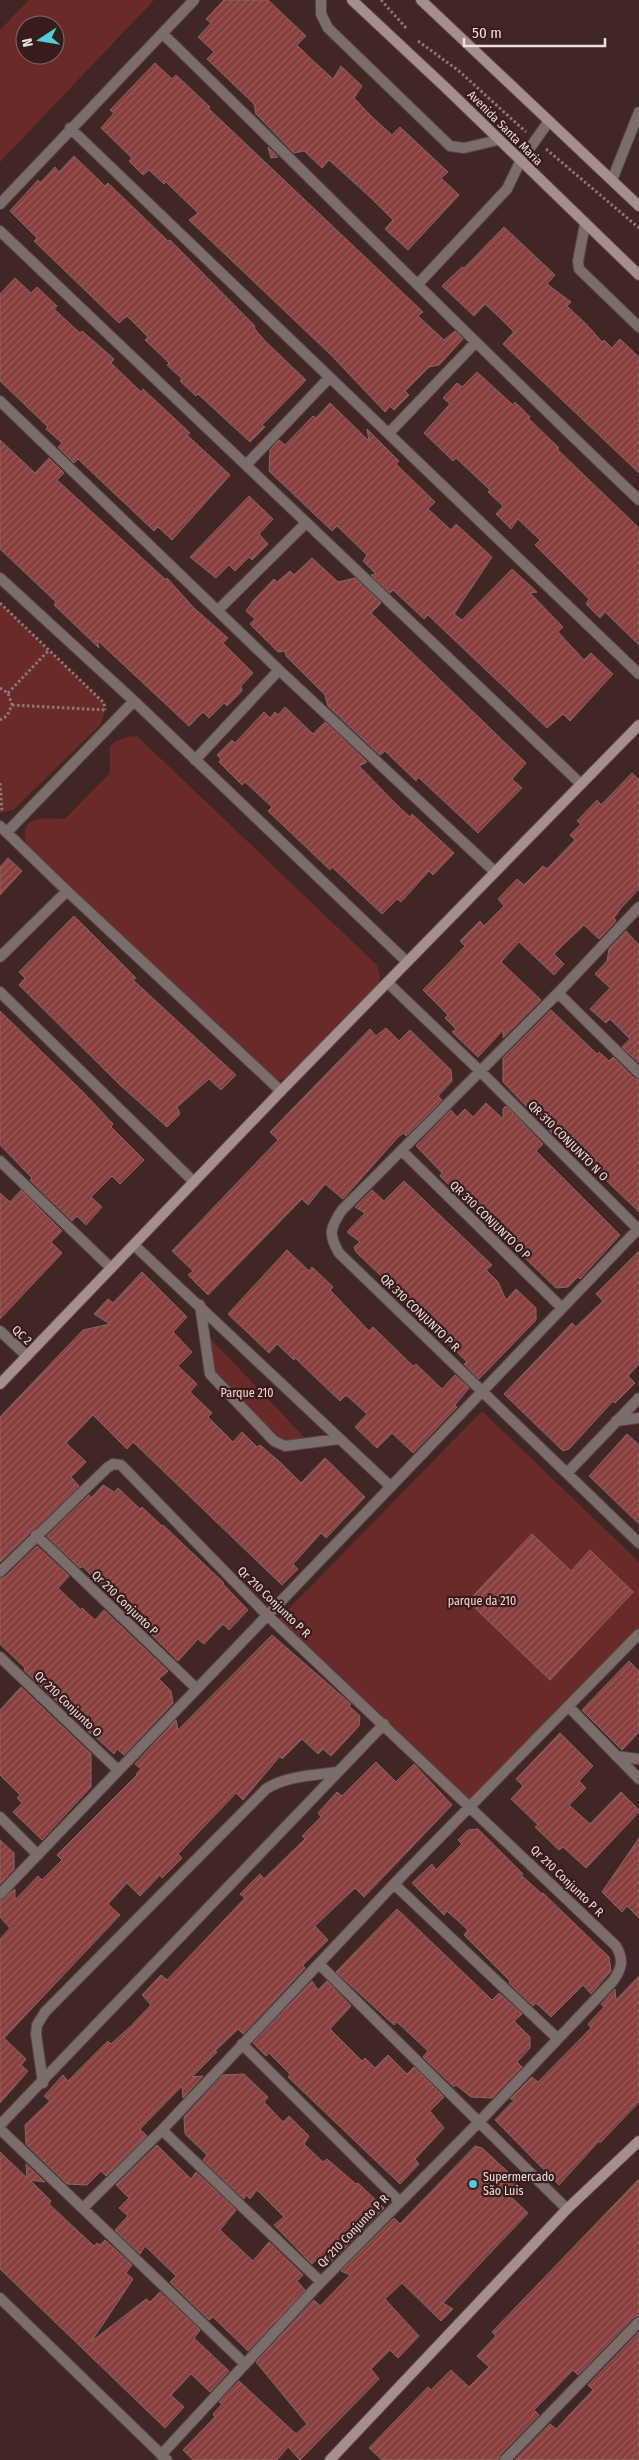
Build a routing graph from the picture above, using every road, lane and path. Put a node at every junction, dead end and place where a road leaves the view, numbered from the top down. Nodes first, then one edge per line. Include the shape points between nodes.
1 (194, 0) edge
2 (321, 0) edge
3 (352, 0) edge
4 (381, 0) edge
5 (422, 0) edge
6 (164, 34) junction
7 (639, 112) edge
8 (549, 121) junction
9 (70, 128) junction
10 (498, 140) junction
11 (536, 140) junction
12 (520, 162) junction
13 (612, 180) junction
14 (0, 204) edge
15 (639, 206) edge
16 (585, 224) junction
17 (639, 228) edge
18 (0, 231) edge
19 (639, 275) edge
20 (418, 284) junction
21 (639, 327) edge
22 (475, 343) junction
23 (329, 378) junction
24 (0, 402) edge
25 (389, 433) junction
26 (247, 464) junction
27 (639, 500) edge
28 (305, 524) junction
29 (0, 578) edge
30 (0, 603) edge
31 (218, 610) junction
32 (49, 650) junction
33 (280, 670) junction
34 (639, 674) edge
35 (0, 688) edge
36 (8, 693) junction
37 (134, 701) junction
38 (12, 705) junction
39 (105, 710) junction
40 (104, 717) dead end
41 (0, 720) edge
42 (639, 725) edge
43 (195, 760) junction
44 (0, 783) edge
45 (581, 784) junction
46 (2, 814) dead end
47 (4, 829) edge
48 (495, 872) junction
49 (67, 891) junction
50 (638, 911) edge
51 (0, 957) edge
52 (407, 962) junction
53 (388, 983) junction
54 (0, 992) edge
55 (558, 993) junction
56 (480, 1071) junction
57 (639, 1073) edge
58 (281, 1090) junction
59 (402, 1151) junction
60 (0, 1161) edge
61 (194, 1182) junction
62 (639, 1229) edge
63 (134, 1245) junction
64 (110, 1268) junction
65 (200, 1305) junction
66 (561, 1307) junction
67 (0, 1331) edge
68 (27, 1356) junction
69 (0, 1384) edge
70 (483, 1392) junction
71 (639, 1398) edge
72 (639, 1418) edge
73 (616, 1421) junction
74 (339, 1439) junction
75 (568, 1472) junction
76 (390, 1486) junction
77 (36, 1535) junction
78 (639, 1543) edge
79 (0, 1572) edge
80 (267, 1615) junction
81 (639, 1634) edge
82 (0, 1657) edge
83 (197, 1689) junction
84 (569, 1707) junction
85 (384, 1724) junction
86 (616, 1756) junction
87 (639, 1759) edge
88 (118, 1770) junction
89 (338, 1772) junction
90 (639, 1779) edge
91 (470, 1807) junction
92 (0, 1817) edge
93 (38, 1855) junction
94 (394, 1884) junction
95 (0, 1894) edge
96 (319, 1964) junction
97 (557, 2038) junction
98 (242, 2044) junction
99 (43, 2083) junction
100 (478, 2123) junction
101 (0, 2125) edge
102 (0, 2130) edge
103 (162, 2130) junction
104 (639, 2141) edge
105 (400, 2201) junction
106 (83, 2208) junction
107 (567, 2209) junction
108 (321, 2282) junction
109 (0, 2298) edge
110 (639, 2322) edge
111 (245, 2364) junction
112 (164, 2457) edge
113 (330, 2460) edge
114 (505, 2460) edge

1 - 6 street
2 - 10 street via 321,14 328,28 450,146 464,148
3 - 10 street, Avenida Santa Maria
4 - 11 path via 413,37 459,71
5 - 8 street
6 - 9 street
6 - 20 street
7 - 13 street
8 - 11 street
8 - 13 street
9 - 14 street
9 - 23 street
10 - 12 street, Avenida Santa Maria
11 - 12 street
11 - 17 path
12 - 16 street, Avenida Santa Maria
12 - 20 street via 507,189
13 - 15 street
16 - 19 street, Avenida Santa Maria
16 - 21 street via 578,261 580,269
18 - 26 street
20 - 22 street
22 - 25 street
22 - 27 street
23 - 25 street
23 - 26 street
24 - 31 street
25 - 34 street
26 - 28 street
28 - 31 street
28 - 45 street
29 - 37 street
30 - 32 path
31 - 33 street
32 - 36 path
32 - 39 path via 104,703
33 - 43 street
33 - 48 street
35 - 36 path
36 - 38 path
37 - 43 street
37 - 47 street
38 - 39 path
38 - 41 path via 7,716
39 - 40 path
42 - 45 street
43 - 52 street
44 - 46 path
45 - 48 street
47 - 49 street
48 - 52 street
49 - 51 street
49 - 58 street
50 - 55 street
52 - 53 street
53 - 56 street, QR 310 CONJUNTO N O
53 - 58 street
54 - 61 street
55 - 56 street
55 - 57 street
56 - 59 street
56 - 62 street, QR 310 CONJUNTO N O
58 - 61 street
59 - 66 street, QR 310 CONJUNTO O P
59 - 70 street, QR 310 CONJUNTO P R via 342,1210 333,1223 331,1240 339,1253
60 - 64 street
61 - 63 street
62 - 66 street
63 - 64 street
63 - 65 street
64 - 68 street
65 - 74 street
65 - 74 street via 210,1374 274,1441 285,1446
66 - 70 street
67 - 68 street, QC 2
68 - 69 street
70 - 75 street, QR 310 CONJUNTO P R
70 - 76 street
71 - 73 street
72 - 73 street
73 - 75 street
74 - 76 street
75 - 78 street, QR 310 CONJUNTO P R
76 - 80 street
77 - 79 street, Qr 210 Conjunto P R
77 - 80 street, Qr 210 Conjunto P R via 107,1468 113,1464 121,1465
77 - 83 street, Qr 210 Conjunto P
80 - 83 street
80 - 85 street, Qr 210 Conjunto P R
81 - 84 street
82 - 88 street, Qr 210 Conjunto O
83 - 88 street
84 - 86 street
84 - 91 street
85 - 89 street
85 - 91 street, Qr 210 Conjunto P R
86 - 87 street
86 - 90 street
88 - 93 street
89 - 99 street
89 - 99 street via 273,1784 266,1789 45,2012 37,2024 36,2034
91 - 94 street
91 - 97 street, Qr 210 Conjunto P R via 616,1946 623,1958 620,1972 613,1981
92 - 93 street
93 - 95 street
94 - 96 street
94 - 97 street
96 - 98 street
96 - 100 street
97 - 100 street, Qr 210 Conjunto P R
98 - 103 street
98 - 105 street
99 - 101 street
100 - 105 street, Qr 210 Conjunto P R
100 - 107 street
102 - 106 street
103 - 106 street
103 - 108 street
104 - 107 street
105 - 108 street, Qr 210 Conjunto P R
106 - 111 street
107 - 113 street
108 - 111 street, Qr 210 Conjunto P R
109 - 112 street
110 - 114 street
111 - 112 street, Qr 210 Conjunto P R

